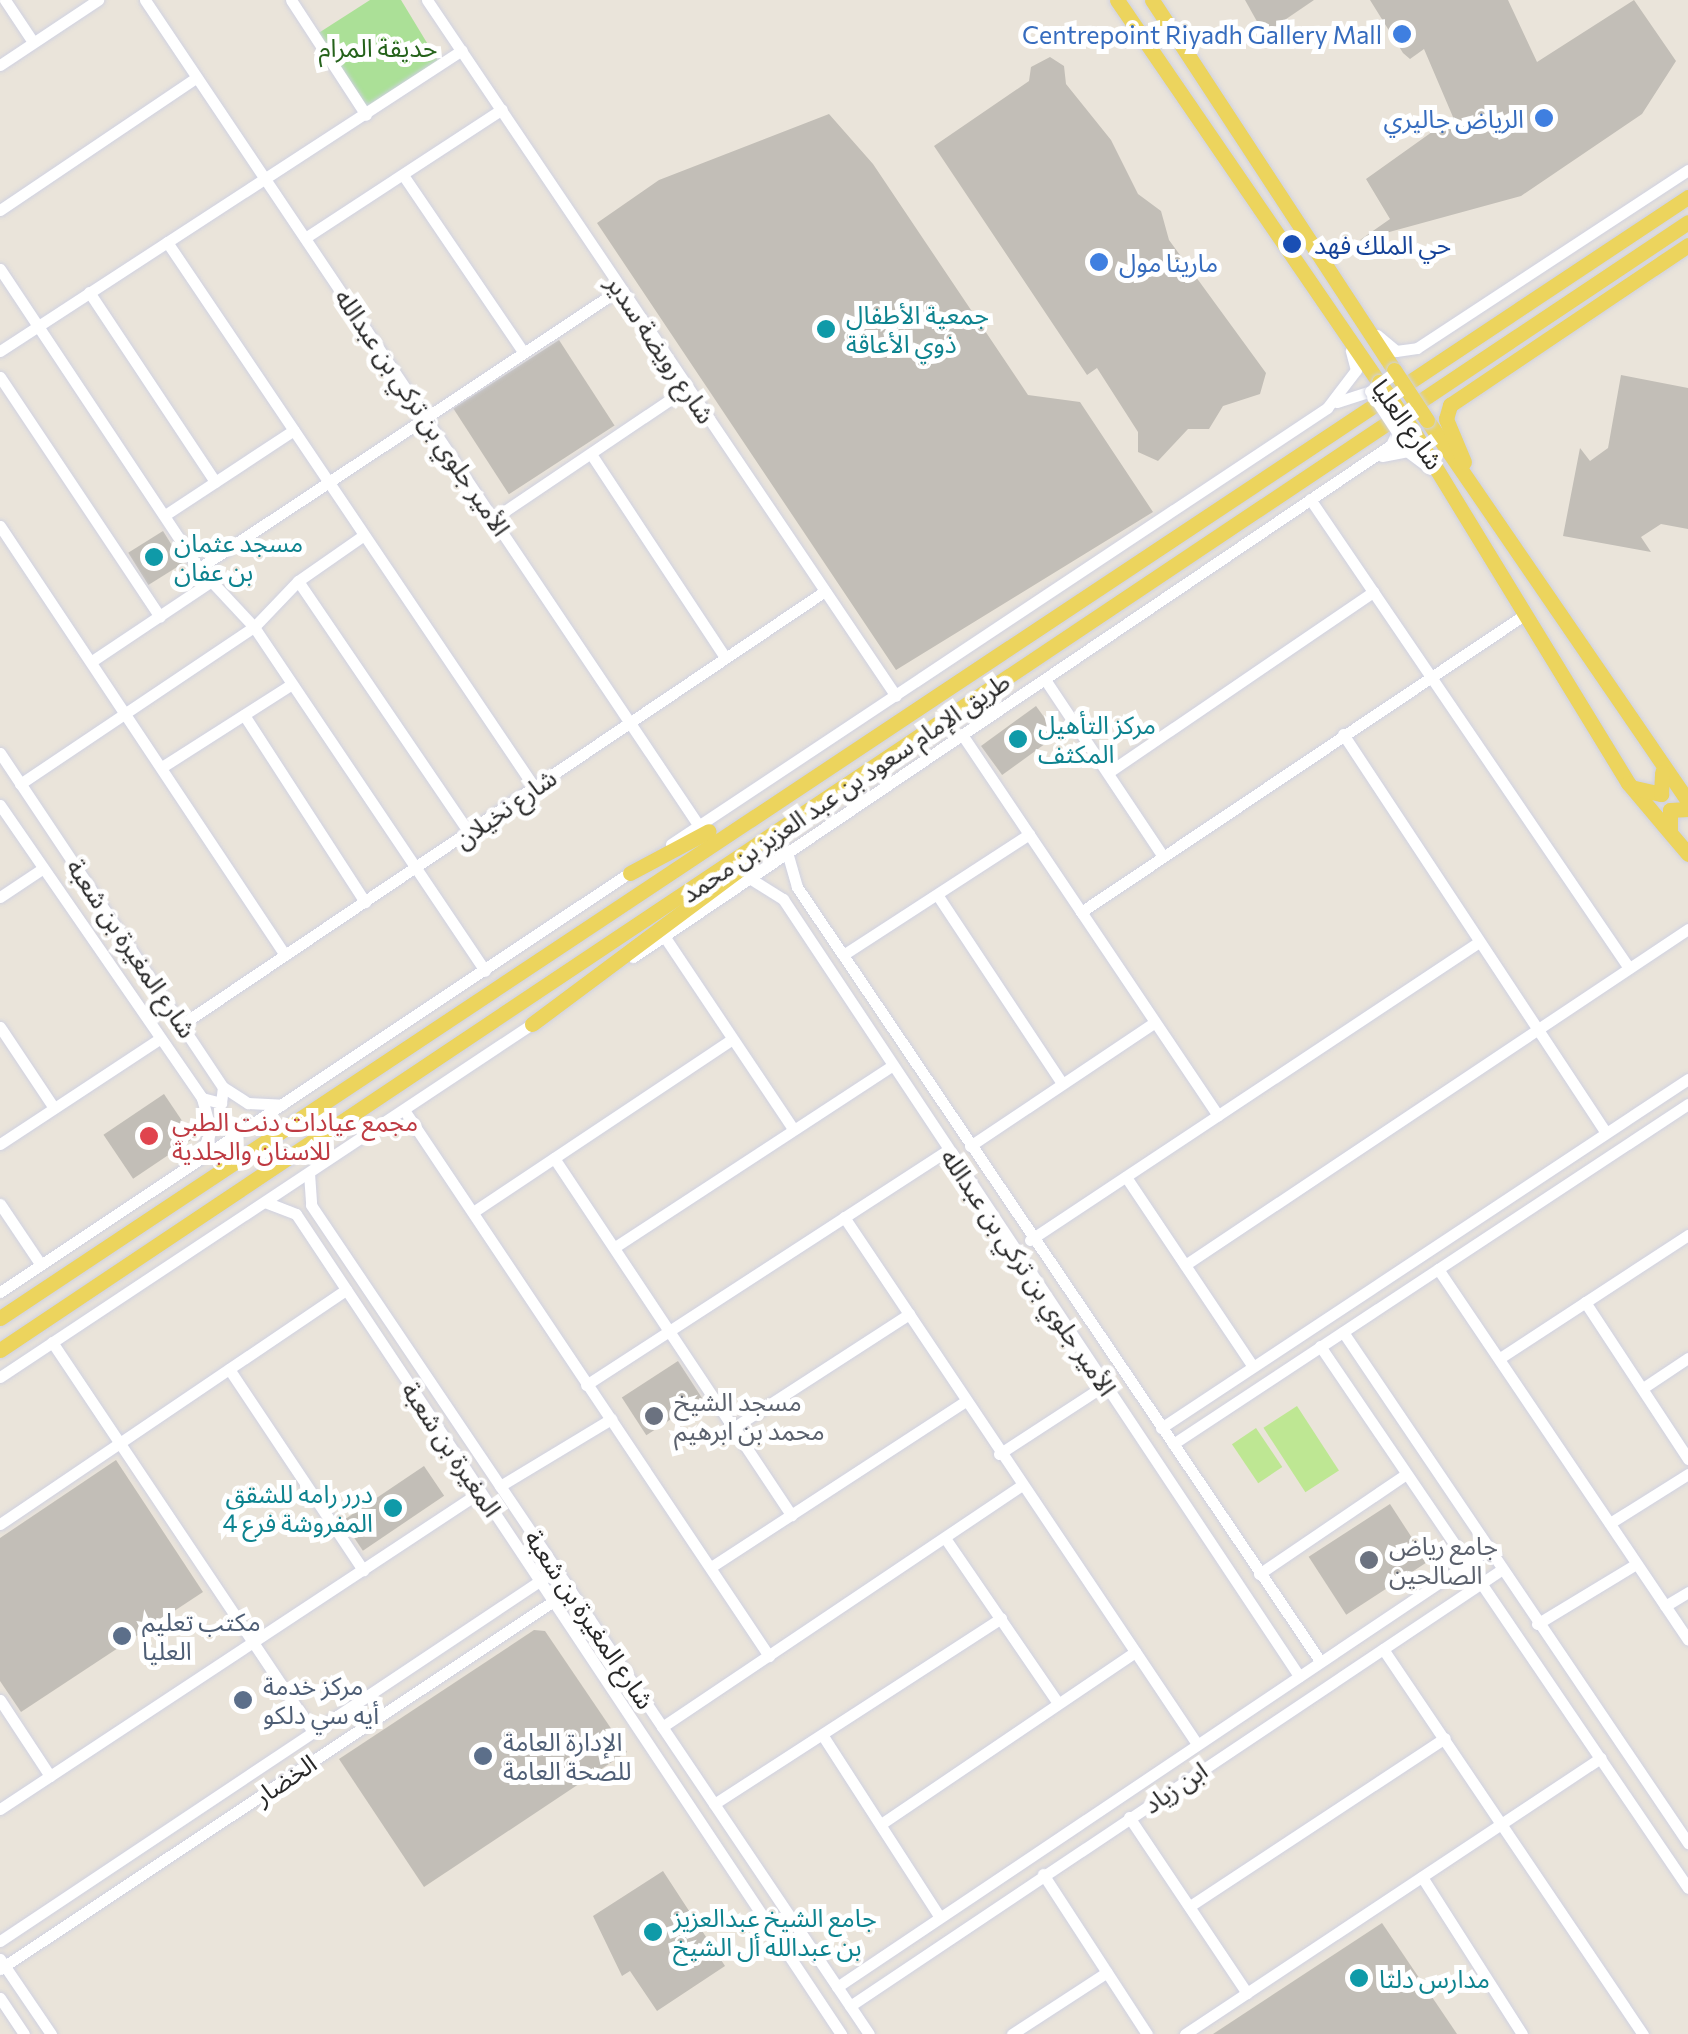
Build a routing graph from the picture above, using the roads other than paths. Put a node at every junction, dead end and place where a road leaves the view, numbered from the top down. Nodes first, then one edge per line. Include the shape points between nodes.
1 (6, 0) edge
2 (98, 0) edge
3 (291, 0) edge
4 (428, 0) edge
5 (1117, 0) edge
6 (1152, 0) edge
7 (149, 1) edge
8 (33, 42) junction
9 (462, 50) junction
10 (0, 64) edge
11 (196, 78) junction
12 (502, 109) junction
13 (366, 114) junction
14 (1688, 170) edge
15 (403, 175) junction
16 (266, 180) junction
17 (1688, 198) edge
18 (0, 210) edge
19 (1688, 222) edge
20 (305, 238) junction
21 (166, 242) junction
22 (1688, 245) edge
23 (0, 269) edge
24 (620, 289) junction
25 (89, 292) junction
26 (1353, 308) junction
27 (1332, 316) junction
28 (38, 326) junction
29 (522, 350) junction
30 (0, 351) edge
31 (0, 377) edge
32 (1374, 386) junction
33 (687, 388) junction
34 (1327, 408) junction
35 (426, 418) junction
36 (294, 430) junction
37 (1404, 431) junction
38 (592, 454) junction
39 (1359, 464) junction
40 (215, 482) junction
41 (330, 483) junction
42 (1474, 489) junction
43 (1458, 496) junction
44 (1310, 499) junction
45 (165, 515) junction
46 (496, 518) junction
47 (0, 526) edge
48 (364, 536) junction
49 (199, 568) junction
50 (298, 581) junction
51 (210, 582) junction
52 (825, 590) junction
53 (1374, 592) junction
54 (1524, 616) junction
55 (160, 617) junction
56 (254, 627) junction
57 (725, 657) junction
58 (92, 661) junction
59 (1431, 677) junction
60 (1046, 681) junction
61 (292, 684) junction
62 (896, 696) junction
63 (126, 714) junction
64 (244, 715) junction
65 (629, 722) junction
66 (1343, 734) junction
67 (963, 736) junction
68 (0, 753) edge
69 (1660, 765) junction
70 (162, 767) junction
71 (1109, 772) junction
72 (863, 776) junction
73 (1628, 783) junction
74 (20, 784) junction
75 (534, 787) junction
76 (779, 796) junction
77 (1688, 801) edge
78 (0, 806) edge
79 (1688, 810) edge
80 (699, 826) junction
81 (468, 833) junction
82 (1028, 834) junction
83 (1684, 849) edge
84 (787, 852) junction
85 (1162, 854) junction
86 (418, 867) junction
87 (42, 869) junction
88 (630, 872) junction
89 (750, 879) junction
90 (796, 887) junction
91 (938, 896) junction
92 (0, 897) edge
93 (783, 898) junction
94 (365, 902) junction
95 (1082, 912) junction
96 (1688, 929) edge
97 (664, 936) junction
98 (1479, 942) junction
99 (285, 955) junction
100 (843, 955) junction
101 (1629, 968) junction
102 (485, 970) junction
103 (184, 1023) junction
104 (532, 1024) junction
105 (1152, 1024) junction
106 (0, 1027) edge
107 (1540, 1028) junction
108 (158, 1039) junction
109 (732, 1039) junction
110 (892, 1066) junction
111 (1688, 1079) edge
112 (1062, 1083) junction
113 (223, 1087) junction
114 (202, 1098) junction
115 (286, 1104) junction
116 (1688, 1104) edge
117 (54, 1108) junction
118 (404, 1110) junction
119 (1218, 1115) junction
120 (792, 1129) junction
121 (1606, 1132) junction
122 (0, 1144) edge
123 (970, 1146) junction
124 (947, 1150) junction
125 (554, 1158) junction
126 (195, 1164) junction
127 (309, 1173) junction
128 (1126, 1178) junction
129 (1005, 1201) junction
130 (265, 1202) junction
131 (0, 1204) edge
132 (311, 1205) junction
133 (990, 1210) junction
134 (472, 1212) junction
135 (296, 1214) junction
136 (1013, 1214) junction
137 (1477, 1216) junction
138 (844, 1217) junction
139 (999, 1223) junction
140 (1488, 1235) junction
141 (1688, 1235) edge
142 (1030, 1240) junction
143 (615, 1247) junction
144 (40, 1265) junction
145 (1185, 1265) junction
146 (1438, 1269) junction
147 (346, 1290) junction
148 (0, 1292) edge
149 (1586, 1302) junction
150 (909, 1314) junction
151 (0, 1318) edge
152 (670, 1332) junction
153 (1343, 1332) junction
154 (52, 1342) junction
155 (1320, 1346) junction
156 (0, 1350) edge
157 (1500, 1358) junction
158 (1688, 1358) edge
159 (1252, 1366) junction
160 (230, 1368) junction
161 (0, 1378) edge
162 (586, 1385) junction
163 (1105, 1385) junction
164 (1643, 1388) junction
165 (966, 1402) junction
166 (611, 1419) junction
167 (733, 1428) junction
168 (1168, 1437) junction
169 (120, 1443) junction
170 (1149, 1452) junction
171 (999, 1454) junction
172 (1688, 1459) edge
173 (1688, 1474) edge
174 (1404, 1476) junction
175 (500, 1486) junction
176 (1022, 1486) junction
177 (480, 1492) junction
178 (791, 1515) junction
179 (0, 1524) edge
180 (1610, 1524) junction
181 (946, 1538) junction
182 (1486, 1551) junction
183 (1466, 1564) junction
184 (1636, 1564) junction
185 (711, 1567) junction
186 (364, 1570) junction
187 (556, 1570) junction
188 (1501, 1570) junction
189 (1259, 1574) junction
190 (540, 1581) junction
191 (1481, 1585) junction
192 (570, 1590) junction
193 (1688, 1592) edge
194 (553, 1601) junction
195 (1665, 1606) junction
196 (1001, 1618) junction
197 (1537, 1624) junction
198 (1688, 1640) edge
199 (253, 1642) junction
200 (1383, 1648) junction
201 (1135, 1652) junction
202 (768, 1656) junction
203 (1320, 1661) junction
204 (1298, 1676) junction
205 (0, 1700) edge
206 (1058, 1703) junction
207 (662, 1727) junction
208 (313, 1732) junction
209 (823, 1736) junction
210 (1445, 1738) junction
211 (1197, 1744) junction
212 (1601, 1758) junction
213 (50, 1776) junction
214 (714, 1804) junction
215 (0, 1809) edge
216 (1129, 1817) junction
217 (1506, 1822) junction
218 (881, 1824) junction
219 (1688, 1843) edge
220 (1043, 1874) junction
221 (1422, 1877) junction
222 (1688, 1888) edge
223 (1190, 1906) junction
224 (939, 1916) junction
225 (0, 1941) edge
226 (884, 1954) junction
227 (2, 1964) edge
228 (1107, 1972) junction
229 (896, 1973) junction
230 (837, 1986) junction
231 (1247, 1993) junction
232 (0, 1998) edge
233 (850, 2006) junction
234 (24, 2034) edge
235 (51, 2034) edge
236 (840, 2034) edge
237 (869, 2034) edge
238 (1013, 2034) edge
239 (1148, 2034) edge
240 (1185, 2034) edge
241 (1522, 2034) edge
242 (1642, 2034) edge

1 - 8 street
2 - 8 street
3 - 13 street
4 - 9 street, شارع رويضة سدير
5 - 27 main road, شارع العليا
6 - 26 main road, شارع العليا
7 - 11 street, الأمير جلوي بن تركي بن عبدالله
8 - 10 street
9 - 12 street, شارع رويضة سدير
9 - 13 street
11 - 16 street, الأمير جلوي بن تركي بن عبدالله
11 - 18 street
12 - 15 street
12 - 24 street, شارع رويضة سدير
13 - 16 street
14 - 26 street via 1417,348 1396,351
15 - 20 street
15 - 29 street
16 - 20 street, الأمير جلوي بن تركي بن عبدالله
16 - 21 street
17 - 76 main road, طريق الإمام سعود بن عبد العزيز بن محمد
19 - 72 main road, طريق الإمام سعود بن عبد العزيز بن محمد
20 - 35 street, الأمير جلوي بن تركي بن عبدالله
21 - 25 street
21 - 36 street
22 - 42 main road via 1450,405 1449,432
23 - 28 street
24 - 29 street
24 - 33 street, شارع رويضة سدير
25 - 28 street
25 - 40 street
26 - 42 main road, شارع العليا, bridge
27 - 32 main road, شارع العليا
27 - 34 street via 1357,361
28 - 30 street
28 - 45 street
29 - 35 street
31 - 55 street
32 - 34 street
32 - 37 main road, شارع العليا, bridge
33 - 38 street
33 - 52 street, شارع رويضة سدير
34 - 62 street
35 - 41 street
35 - 46 street, الأمير جلوي بن تركي بن عبدالله
36 - 40 street
36 - 41 street
37 - 39 street
37 - 43 main road, شارع العليا
38 - 46 street
38 - 57 street
39 - 43 street via 1407,451
39 - 44 street
40 - 45 street
41 - 48 street
41 - 49 street
42 - 69 main road, شارع العليا
43 - 54 main road, شارع العليا
44 - 53 street
44 - 60 street
45 - 49 street
46 - 65 street, الأمير جلوي بن تركي بن عبدالله
47 - 58 street
48 - 50 street
48 - 75 street
49 - 51 street
50 - 56 street
50 - 81 street
51 - 55 street
51 - 56 street
52 - 57 street, شارع نخيلان
52 - 62 street, شارع رويضة سدير
53 - 59 street
53 - 71 street
54 - 59 street
54 - 73 main road, شارع العليا
55 - 58 street
56 - 61 street
56 - 63 street
57 - 65 street, شارع نخيلان
58 - 63 street
59 - 66 street
59 - 101 street
60 - 67 street
60 - 71 street
61 - 64 street
61 - 86 street
62 - 80 street
63 - 70 street
63 - 74 street
64 - 70 street
64 - 94 street
65 - 75 street, شارع نخيلان
65 - 80 street, الأمير جلوي بن تركي بن عبدالله
66 - 85 street
66 - 98 street
67 - 82 street
67 - 84 street
68 - 74 street, شارع المغيرة بن شعبة
69 - 73 main road via 1661,794 1649,796
69 - 77 main road, شارع العليا
70 - 99 street
71 - 85 street
72 - 104 main road
72 - 156 main road, طريق الإمام سعود بن عبد العزيز بن محمد
73 - 83 main road, شارع العليا
74 - 103 street, شارع المغيرة بن شعبة
75 - 81 street, شارع نخيلان
76 - 88 main road
76 - 151 main road, طريق الإمام سعود بن عبد العزيز بن محمد
78 - 87 street, شارع المغيرة بن شعبة
79 - 83 main road via 1678,806 1666,817
80 - 88 street
81 - 86 street, شارع نخيلان
82 - 91 street
82 - 95 street
84 - 89 street
84 - 90 street, الأمير جلوي بن تركي بن عبدالله
85 - 95 street
86 - 94 street, شارع نخيلان
86 - 102 street
87 - 92 street
87 - 108 street, شارع المغيرة بن شعبة
88 - 102 street
89 - 93 street, الأمير جلوي بن تركي بن عبدالله
89 - 97 street
90 - 93 street via 780,885
90 - 100 street, الأمير جلوي بن تركي بن عبدالله
91 - 100 street
91 - 112 street
93 - 110 street, الأمير جلوي بن تركي بن عبدالله
94 - 99 street, شارع نخيلان
95 - 105 street
96 - 101 street
97 - 104 street
97 - 109 street
98 - 107 street
98 - 119 street
99 - 103 street, شارع نخيلان
100 - 123 street, الأمير جلوي بن تركي بن عبدالله
101 - 107 street
102 - 115 street
103 - 113 street, شارع المغيرة بن شعبة
104 - 118 street
105 - 112 street
105 - 119 street
106 - 117 street
107 - 121 street
107 - 145 street
108 - 114 street, شارع المغيرة بن شعبة
108 - 117 street
109 - 120 street
109 - 125 street
110 - 120 street
110 - 124 street, الأمير جلوي بن تركي بن عبدالله
111 - 121 street
112 - 123 street
113 - 114 street via 221,1102
113 - 115 street via 248,1103
114 - 126 street via 211,1130
115 - 126 street
116 - 140 street
117 - 122 street
118 - 127 street
118 - 134 street
119 - 128 street
120 - 143 street
121 - 137 street
123 - 129 street, الأمير جلوي بن تركي بن عبدالله
124 - 133 street, الأمير جلوي بن تركي بن عبدالله
124 - 138 street
125 - 134 street
125 - 143 street
126 - 144 street
127 - 130 street
127 - 132 street
128 - 142 street
128 - 145 street
129 - 133 street
129 - 136 street, الأمير جلوي بن تركي بن عبدالله
130 - 135 street
130 - 154 street
131 - 144 street
132 - 135 street
132 - 175 street, شارع المغيرة بن شعبة
133 - 139 street, الأمير جلوي بن تركي بن عبدالله
134 - 162 street
135 - 147 street, المغيرة بن شعبة
136 - 139 street
136 - 142 street, الأمير جلوي بن تركي بن عبدالله
137 - 140 street
137 - 159 street
138 - 150 street
138 - 152 street
139 - 163 street, الأمير جلوي بن تركي بن عبدالله
140 - 146 street
141 - 149 street
142 - 168 street, الأمير جلوي بن تركي بن عبدالله
143 - 152 street
144 - 148 street
145 - 159 street
146 - 153 street
146 - 157 street
147 - 160 street
147 - 177 street, المغيرة بن شعبة
149 - 157 street
149 - 164 street
150 - 165 street
150 - 167 street
152 - 162 street
152 - 167 street
153 - 155 street
153 - 182 street
154 - 161 street
154 - 169 street
155 - 168 street
155 - 174 street
157 - 180 street
158 - 164 street
159 - 168 street
160 - 169 street
160 - 186 street
162 - 166 street
163 - 170 street, الأمير جلوي بن تركي بن عبدالله
163 - 171 street
164 - 172 street
165 - 171 street
165 - 178 street
166 - 175 street
166 - 185 street
167 - 178 street
168 - 170 street
168 - 189 street, الأمير جلوي بن تركي بن عبدالله
169 - 179 street
169 - 199 street
170 - 204 street, الأمير جلوي بن تركي بن عبدالله
171 - 176 street
173 - 180 street
174 - 183 street
174 - 189 street
175 - 187 street, شارع المغيرة بن شعبة
176 - 181 street
176 - 201 street
177 - 186 street
177 - 190 street, المغيرة بن شعبة
178 - 185 street
180 - 184 street
181 - 196 street
181 - 202 street
182 - 183 street, ابن زياد
182 - 188 street
183 - 191 street
183 - 203 street, ابن زياد
184 - 195 street
184 - 197 street
185 - 202 street
186 - 199 street
187 - 190 street, الخضار
187 - 192 street, شارع المغيرة بن شعبة
188 - 191 street, ابن زياد
188 - 197 street
189 - 203 street, الأمير جلوي بن تركي بن عبدالله
190 - 194 street, المغيرة بن شعبة
190 - 208 street, الخضار
191 - 200 street, ابن زياد
191 - 212 street
192 - 194 street, الخضار
192 - 207 street, شارع المغيرة بن شعبة
193 - 195 street
194 - 227 street, الخضار
194 - 236 street, المغيرة بن شعبة
195 - 198 street
196 - 206 street
196 - 209 street
197 - 219 street
199 - 208 street
199 - 213 street
200 - 210 street
200 - 216 street, ابن زياد
201 - 206 street
201 - 211 street
202 - 207 street
203 - 204 street, ابن زياد
204 - 211 street, ابن زياد
205 - 213 street
206 - 218 street
207 - 214 street, شارع المغيرة بن شعبة
208 - 225 street, الخضار
209 - 214 street
209 - 218 street
210 - 217 street
210 - 223 street
211 - 224 street, ابن زياد
212 - 217 street
212 - 222 street
213 - 215 street
214 - 230 street, شارع المغيرة بن شعبة
216 - 220 street, ابن زياد
216 - 223 street
217 - 221 street
217 - 242 street
218 - 224 street
220 - 228 street
220 - 229 street, ابن زياد
221 - 231 street
221 - 241 street
223 - 231 street
224 - 226 street, ابن زياد
226 - 229 street
226 - 230 street, ابن زياد
227 - 235 street
228 - 238 street
228 - 239 street
229 - 233 street, ابن زياد
230 - 233 street, شارع المغيرة بن شعبة
231 - 240 street
232 - 234 street
233 - 237 street, شارع المغيرة بن شعبة

